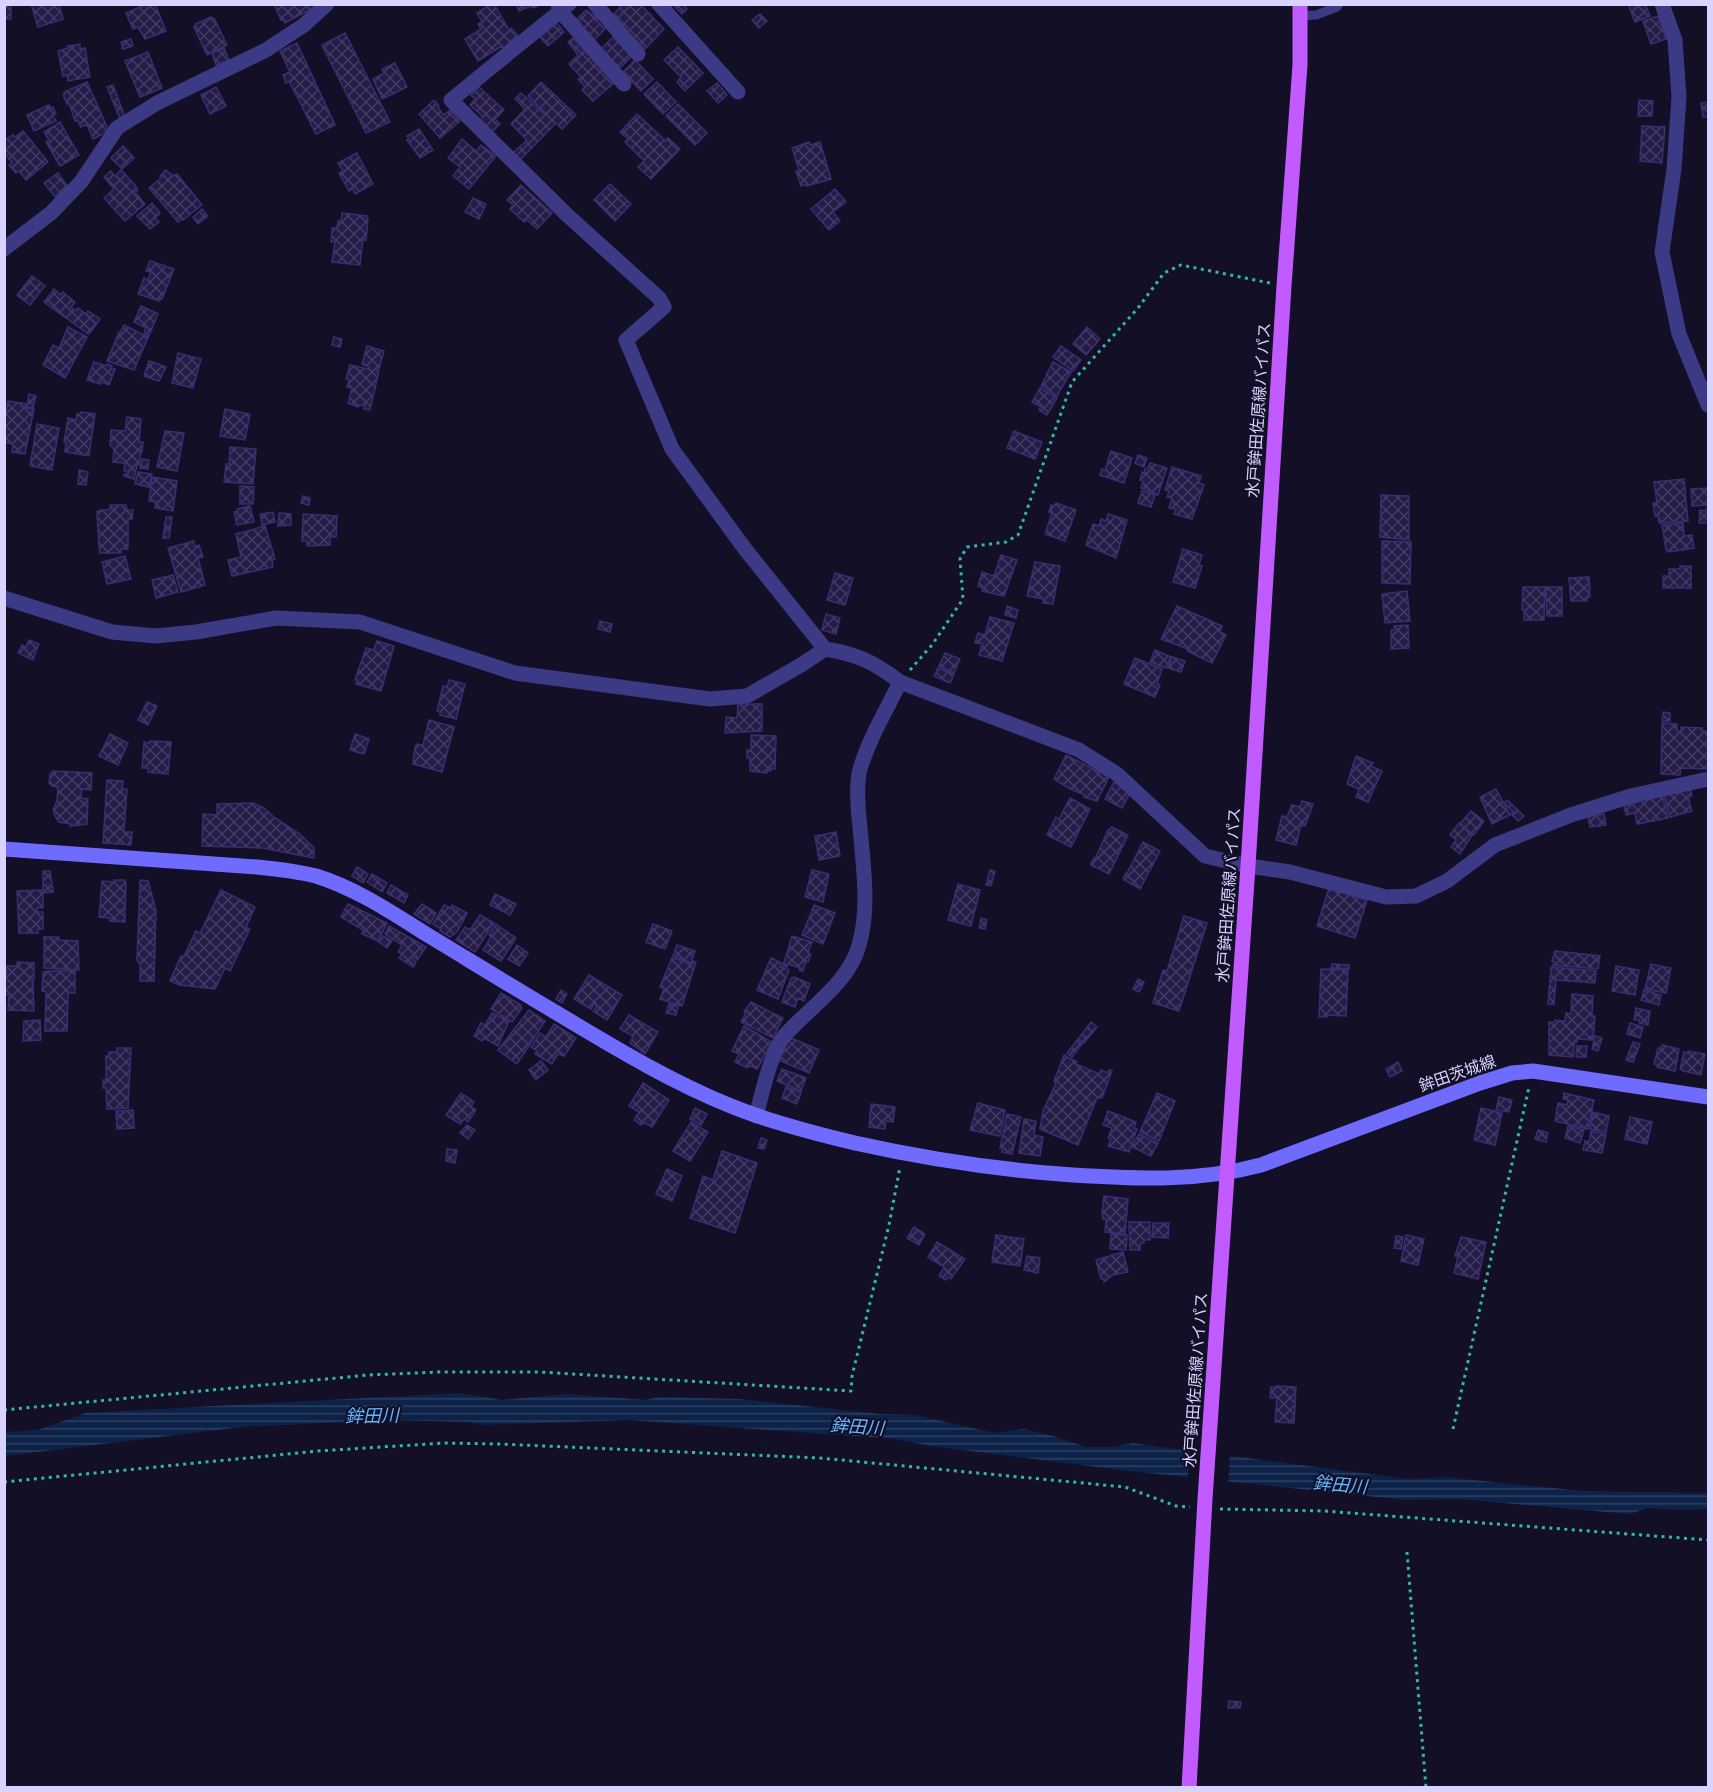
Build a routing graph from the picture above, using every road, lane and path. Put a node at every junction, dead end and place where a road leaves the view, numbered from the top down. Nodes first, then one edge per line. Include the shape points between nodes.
1 (327, 4) edge
2 (595, 4) edge
3 (659, 4) edge
4 (1339, 4) edge
5 (1662, 4) edge
6 (562, 7) edge
7 (1300, 10) edge
8 (638, 54) dead end
9 (624, 84) dead end
10 (738, 92) dead end
11 (4, 249) edge
12 (1284, 286) junction
13 (1708, 405) edge
14 (4, 598) edge
15 (825, 649) junction
16 (900, 682) junction
17 (1708, 778) edge
18 (4, 849) edge
19 (1248, 866) junction
20 (1533, 1071) junction
21 (1708, 1097) edge
22 (756, 1116) junction
23 (902, 1154) junction
24 (1227, 1174) junction
25 (4, 1410) edge
26 (1453, 1429) dead end
27 (4, 1482) edge
28 (1205, 1504) junction
29 (1708, 1540) edge
30 (1407, 1552) dead end
31 (1189, 1788) edge
32 (1426, 1788) edge

1 - 11 street via 266,50 157,103 117,128 81,182 51,213
2 - 8 street
3 - 10 street
4 - 7 lane via 1316,15
5 - 13 street via 1675,40 1679,97 1662,252 1679,334
6 - 9 street
6 - 15 street via 451,100 566,214 659,297 664,308 626,340 672,449
7 - 12 main road, 水戸鉾田佐原線バイパス via 1300,65
12 - 16 path via 1181,265 1164,273 1072,382 1018,535 1006,542 967,547 960,559 963,599 932,645
12 - 19 main road, 水戸鉾田佐原線バイパス
14 - 15 street via 112,632 156,636 276,618 360,622 515,674 710,699 747,696
15 - 16 street via 851,653 879,665
16 - 19 street via 1080,750 1117,774 1205,856
16 - 22 street via 859,774 857,797 865,884 859,946 848,970 783,1036 768,1071
17 - 19 street via 1631,796 1549,823 1495,845 1447,881 1416,896 1386,897 1290,872
18 - 22 street, 鉾田茨城線 via 257,867 319,877 387,910 668,1078
19 - 24 main road, 水戸鉾田佐原線バイパス
20 - 21 street, 鉾田茨城線
20 - 24 street, 鉾田茨城線 via 1480,1083 1261,1166
20 - 26 path
22 - 23 street, 鉾田茨城線
23 - 24 street, 鉾田茨城線 via 1053,1173 1155,1178
23 - 25 path via 851,1391 540,1372 439,1371
24 - 28 main road, 水戸鉾田佐原線バイパス
27 - 28 path via 318,1451 446,1443 843,1460 1125,1487 1176,1506
28 - 29 path
28 - 31 main road, 水戸鉾田佐原線バイパス
30 - 32 path

